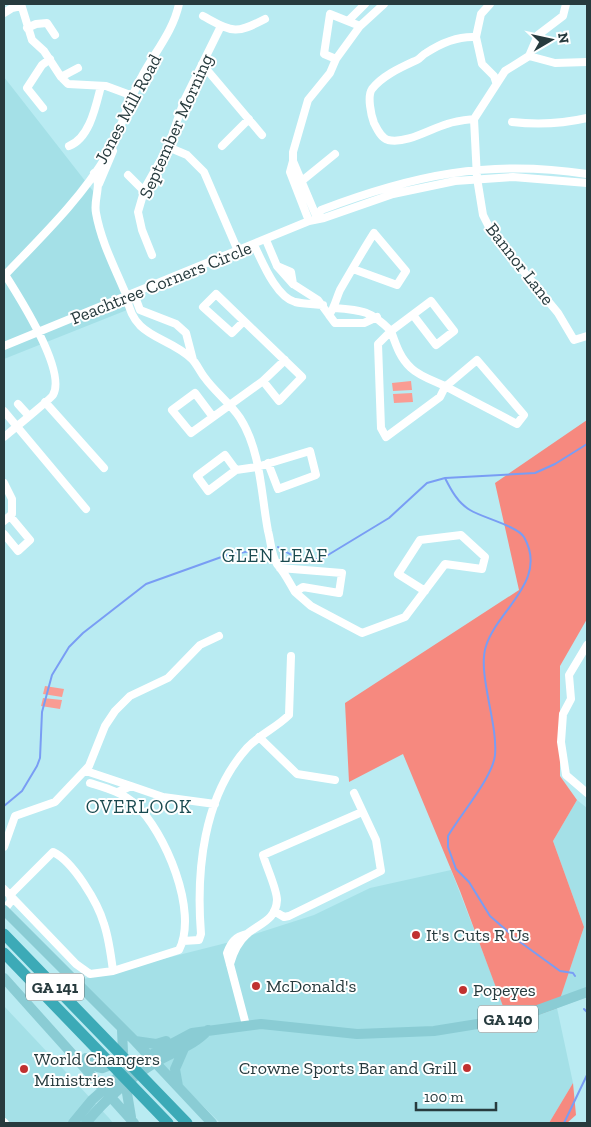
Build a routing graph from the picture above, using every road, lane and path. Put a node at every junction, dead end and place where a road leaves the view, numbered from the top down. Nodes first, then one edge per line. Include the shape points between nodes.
1 (179, 4) edge
2 (365, 4) edge
3 (384, 4) edge
4 (490, 4) edge
5 (566, 4) edge
6 (21, 5) edge
7 (4, 13) edge
8 (203, 16) dead end
9 (265, 19) dead end
10 (348, 21) junction
11 (221, 26) junction
12 (360, 26) junction
13 (27, 28) junction
14 (55, 35) dead end
15 (476, 37) junction
16 (529, 56) junction
17 (50, 59) junction
18 (336, 59) junction
19 (587, 62) edge
20 (202, 64) junction
21 (78, 68) dead end
22 (61, 78) junction
23 (496, 82) junction
24 (101, 86) junction
25 (133, 96) junction
26 (43, 108) dead end
27 (587, 118) edge
28 (249, 119) junction
29 (474, 119) junction
30 (512, 122) dead end
31 (262, 134) dead end
32 (115, 141) junction
33 (69, 146) dead end
34 (222, 146) dead end
35 (168, 147) junction
36 (335, 154) dead end
37 (293, 161) junction
38 (94, 173) junction
39 (477, 174) junction
40 (587, 174) edge
41 (128, 175) dead end
42 (303, 180) junction
43 (587, 183) edge
44 (99, 184) junction
45 (144, 190) junction
46 (313, 219) junction
47 (266, 240) junction
48 (254, 244) junction
49 (238, 251) junction
50 (152, 255) dead end
51 (353, 269) junction
52 (4, 274) edge
53 (130, 295) junction
54 (323, 305) junction
55 (331, 312) junction
56 (412, 315) junction
57 (152, 316) junction
58 (377, 317) junction
59 (244, 321) junction
60 (144, 330) junction
61 (391, 331) junction
62 (39, 332) junction
63 (587, 336) edge
64 (4, 346) edge
65 (193, 360) junction
66 (285, 360) junction
67 (263, 381) junction
68 (445, 387) junction
69 (45, 402) junction
70 (18, 404) dead end
71 (229, 404) junction
72 (4, 411) edge
73 (28, 415) junction
74 (213, 417) junction
75 (17, 425) junction
76 (4, 437) edge
77 (268, 463) junction
78 (257, 467) junction
79 (104, 468) dead end
80 (236, 470) junction
81 (4, 483) edge
82 (86, 509) dead end
83 (7, 518) edge
84 (4, 534) edge
85 (280, 568) junction
86 (425, 591) junction
87 (295, 592) junction
88 (219, 636) dead end
89 (587, 645) edge
90 (291, 656) dead end
91 (259, 736) junction
92 (86, 771) junction
93 (336, 780) dead end
94 (90, 784) dead end
95 (131, 786) junction
96 (118, 792) junction
97 (354, 793) dead end
98 (587, 793) edge
99 (215, 804) junction
100 (362, 812) junction
101 (4, 847) edge
102 (4, 889) edge
103 (7, 894) edge
104 (4, 910) edge
105 (274, 911) junction
106 (4, 934) edge
107 (183, 941) junction
108 (4, 953) edge
109 (113, 971) junction
110 (4, 978) edge
111 (587, 992) edge
112 (46, 1023) junction
113 (246, 1025) junction
114 (122, 1030) junction
115 (209, 1030) junction
116 (134, 1040) junction
117 (185, 1046) junction
118 (137, 1070) junction
119 (91, 1074) junction
120 (178, 1087) junction
121 (103, 1094) junction
122 (133, 1122) edge
123 (73, 1123) edge
124 (88, 1123) edge
125 (168, 1123) edge
126 (187, 1123) edge
127 (206, 1123) edge
128 (212, 1123) edge

1 - 25 street, Jones Mill Road via 174,24 139,80
2 - 10 street
3 - 12 street
4 - 15 street via 481,14
5 - 16 street via 563,16 538,35
6 - 7 street
6 - 13 street
8 - 11 street
9 - 11 street via 247,29 233,31
10 - 12 street
10 - 18 street via 330,14 324,54
11 - 20 street, September Morning
12 - 18 street
13 - 14 street via 47,23
13 - 17 street via 32,40
15 - 23 street via 482,64
15 - 29 street via 454,39 401,66 372,89 370,96 373,120 385,139 419,135 448,123
16 - 19 street via 555,63
16 - 23 street via 509,66
17 - 22 street
17 - 26 street via 42,65 27,88
18 - 37 street via 330,73 308,100
20 - 28 street
20 - 35 street, September Morning via 184,101
21 - 22 street
22 - 24 street via 68,84
23 - 29 street
24 - 25 street
24 - 33 street via 93,114 80,139
25 - 32 street, Jones Mill Road
27 - 30 street via 559,124
28 - 31 street
28 - 34 street
29 - 39 street
32 - 38 street, Jones Mill Road
32 - 44 street
35 - 45 street, September Morning
35 - 49 street via 186,155 204,172
36 - 42 street
37 - 42 street
37 - 46 street via 290,172
38 - 44 street
38 - 52 street, Jones Mill Road via 72,203
39 - 40 street, Peachtree Corners Circle via 530,168
39 - 43 street, Peachtree Corners Circle
39 - 46 street, Peachtree Corners Circle via 423,177 384,187 321,210
39 - 63 street, Bannor Lane via 483,215 492,233 558,312 574,340
41 - 45 street
42 - 46 street
44 - 53 street via 96,216
45 - 50 street, September Morning via 138,212
46 - 47 street, Peachtree Corners Circle
47 - 48 street, Peachtree Corners Circle
47 - 54 street via 284,277
48 - 49 street, Peachtree Corners Circle
48 - 54 street via 283,295 294,302
49 - 53 street, Peachtree Corners Circle
51 - 51 street via 374,233 406,271 397,284
51 - 55 street
52 - 62 street
53 - 57 street via 140,310
53 - 60 street via 129,310
53 - 62 street, Peachtree Corners Circle
54 - 55 street
55 - 58 street via 363,310
55 - 58 street via 335,323 364,323
56 - 56 street via 431,301 454,331 436,345
56 - 61 street
57 - 60 street
57 - 65 street via 176,324 186,333
58 - 61 street
59 - 59 street via 232,333 203,307 216,294
59 - 66 street
60 - 65 street
61 - 68 street via 397,350 411,369
61 - 68 street via 378,344 381,428 386,437 440,396
62 - 64 street, Peachtree Corners Circle
62 - 69 street via 56,380 53,395
65 - 71 street via 205,379
66 - 67 street
66 - 67 street via 302,376 279,401
67 - 71 street
68 - 68 street via 517,424 524,414 477,360
69 - 73 street
69 - 79 street
70 - 73 street
71 - 74 street
71 - 78 street via 250,435
72 - 75 street
73 - 75 street
74 - 74 street via 191,432 172,410 195,393
75 - 76 street
75 - 82 street
77 - 77 street via 278,489 316,475 310,451
77 - 78 street
78 - 80 street
78 - 85 street via 274,560
80 - 80 street via 225,455 197,476 208,491
81 - 83 street via 12,500 12,514
83 - 84 street via 30,540 18,551
85 - 87 street
85 - 87 street via 342,573 339,593 303,587
86 - 86 street via 445,564 482,569 485,557 461,535 420,540 398,574
86 - 87 street via 405,618 362,633 311,606
88 - 92 street via 200,645 168,678 130,696 115,711
89 - 98 street via 569,675 571,700 563,714 561,742 566,775
90 - 91 street via 289,715
91 - 93 street via 297,774
91 - 99 street via 234,764
92 - 95 street
92 - 101 street via 55,802 15,816
94 - 96 street
95 - 96 street
95 - 99 street via 163,798
96 - 107 street via 148,816 168,852 183,904
97 - 100 street
99 - 107 street via 206,831 200,878 201,934 199,940
100 - 105 street via 263,855 277,899
100 - 105 street via 376,840 381,871 289,916 284,917
102 - 103 street
103 - 104 street via 11,901
103 - 109 street via 85,972 96,975
103 - 109 street via 53,852 62,856 83,884 104,922
104 - 114 main road
105 - 113 street via 268,920 238,936 227,953
106 - 126 highway, GA 141
107 - 109 street via 178,950
108 - 125 highway, GA 141
110 - 112 main road
111 - 113 main road, GA 140 via 511,1018 434,1031 357,1034
112 - 114 main road via 56,1024 94,1067 100,1069 123,1052
112 - 119 main road
113 - 115 main road, GA 140
114 - 116 main road
115 - 116 main road via 189,1029 156,1044
115 - 117 main road, GA 140
115 - 118 main road, GA 140 via 189,1034
116 - 118 main road
116 - 118 main road
117 - 118 main road, GA 140
117 - 120 main road via 175,1069
118 - 119 main road via 107,1079
118 - 120 main road
118 - 121 main road, GA 140
118 - 122 main road via 126,1093
118 - 127 main road via 162,1076
119 - 121 main road
119 - 121 main road via 94,1093
120 - 128 main road
121 - 122 main road
121 - 123 main road, GA 140
121 - 124 main road, GA 140
122 - 124 main road via 119,1111 107,1108

